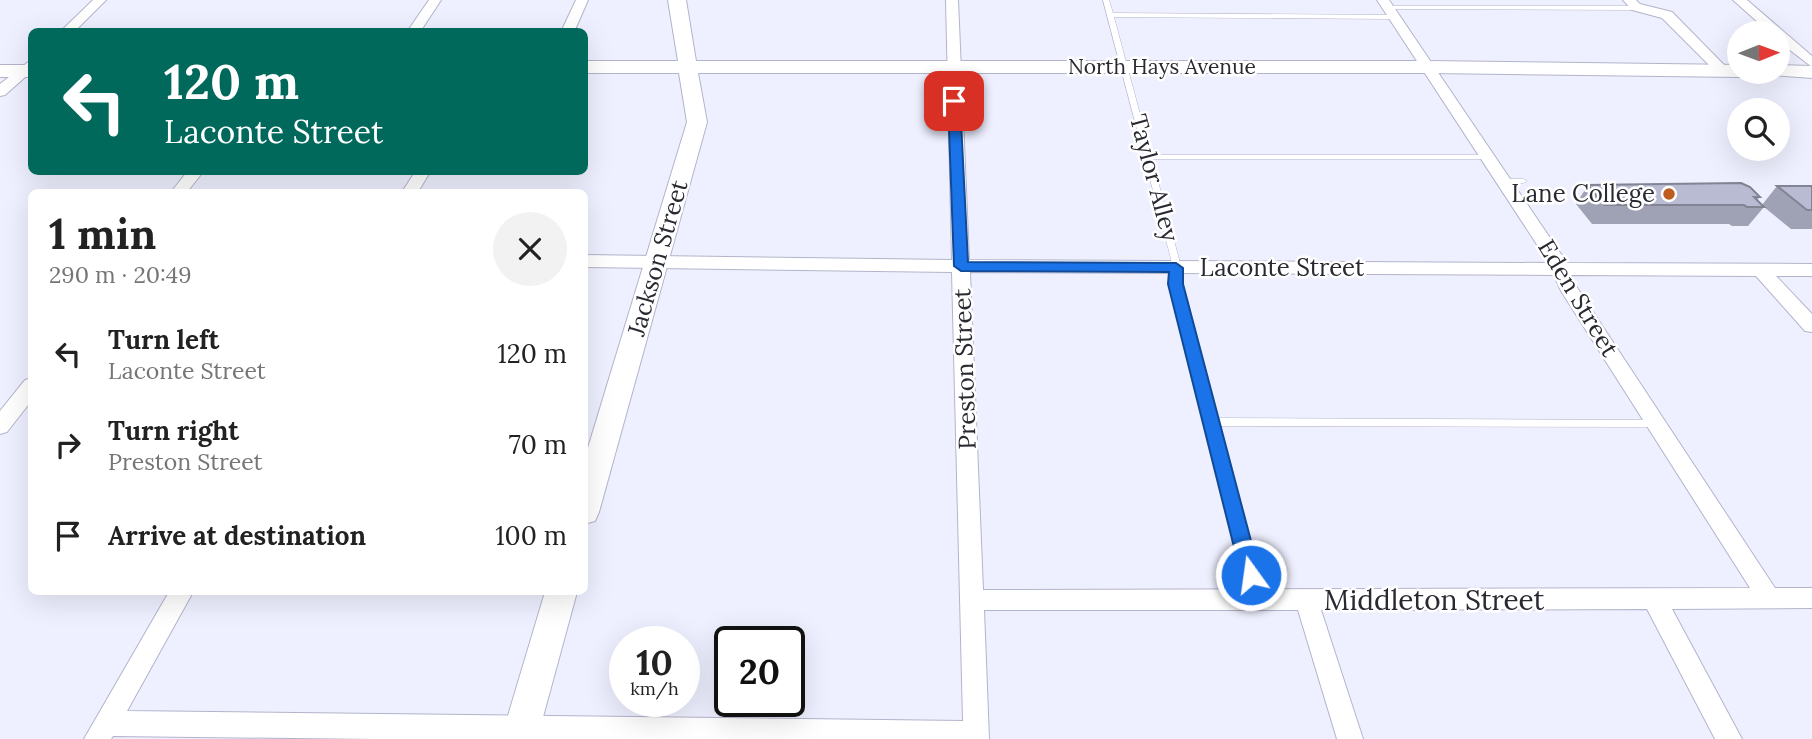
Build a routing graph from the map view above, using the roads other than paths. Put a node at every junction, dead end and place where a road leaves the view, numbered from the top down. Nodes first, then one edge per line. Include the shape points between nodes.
1 (100, 0) edge
2 (435, 0) edge
3 (582, 0) edge
4 (677, 0) edge
5 (952, 0) edge
6 (1106, 0) edge
7 (1739, 0) edge
8 (1635, 4) edge
9 (1388, 8) edge
10 (1110, 15) junction
11 (1764, 21) edge
12 (70, 28) edge
13 (416, 28) edge
14 (569, 28) edge
15 (1790, 44) edge
16 (1812, 63) edge
17 (953, 66) junction
18 (588, 67) edge
19 (688, 67) junction
20 (1428, 67) junction
21 (1125, 68) junction
22 (1727, 68) edge
23 (28, 69) edge
24 (28, 70) edge
25 (0, 71) edge
26 (1727, 71) edge
27 (1790, 71) edge
28 (1812, 72) edge
29 (0, 92) edge
30 (1148, 157) junction
31 (1490, 157) junction
32 (193, 175) edge
33 (181, 189) edge
34 (588, 261) edge
35 (657, 262) junction
36 (961, 266) junction
37 (1176, 268) junction
38 (1560, 269) junction
39 (1762, 270) junction
40 (1812, 270) edge
41 (1812, 326) edge
42 (28, 390) edge
43 (1211, 422) junction
44 (1656, 424) junction
45 (0, 426) edge
46 (588, 498) edge
47 (179, 595) edge
48 (560, 595) edge
49 (1769, 598) junction
50 (1812, 598) edge
51 (1654, 599) junction
52 (973, 600) junction
53 (1257, 600) junction
54 (1307, 601) junction
55 (102, 731) edge
56 (520, 734) edge
57 (976, 736) edge
58 (1350, 739) edge
59 (1729, 739) edge

1 - 12 street
2 - 13 street
3 - 14 street
4 - 19 street, Jackson Street
5 - 17 street, Preston Street
6 - 10 lane, Taylor Alley
7 - 11 street
8 - 9 lane
8 - 22 street via 1667,15
9 - 10 lane
9 - 20 street, Eden Street
10 - 21 lane, Taylor Alley
15 - 16 street
17 - 19 street, North Hays Avenue
17 - 21 street, North Hays Avenue
17 - 36 street, Preston Street
18 - 19 street, North Hays Avenue
19 - 35 street, Jackson Street via 697,122
20 - 21 street, North Hays Avenue
20 - 26 street, North Hays Avenue
20 - 31 street, Eden Street
21 - 30 lane, Taylor Alley
23 - 25 street
24 - 29 street
27 - 28 street
30 - 31 lane
30 - 37 lane, Taylor Alley
31 - 38 street, Eden Street via 1514,181
32 - 33 street
34 - 35 street, Laconte Street
35 - 36 street, Laconte Street
35 - 46 street, Jackson Street
36 - 37 street, Laconte Street
36 - 52 street, Preston Street
37 - 38 street, Laconte Street
37 - 43 lane, Taylor Alley via 1176,284
38 - 39 street, Laconte Street
38 - 44 street, Eden Street
39 - 40 street, Laconte Street
39 - 41 street
42 - 45 street
43 - 44 lane
43 - 53 lane, Taylor Alley
44 - 49 street, Eden Street
47 - 55 street
48 - 56 street
49 - 50 street, Middleton Street
49 - 51 street, Middleton Street
51 - 54 street, Middleton Street
51 - 59 street
52 - 53 street, Middleton Street
52 - 57 street, Preston Street
53 - 54 street, Middleton Street
54 - 58 street
55 - 56 street
56 - 57 street

